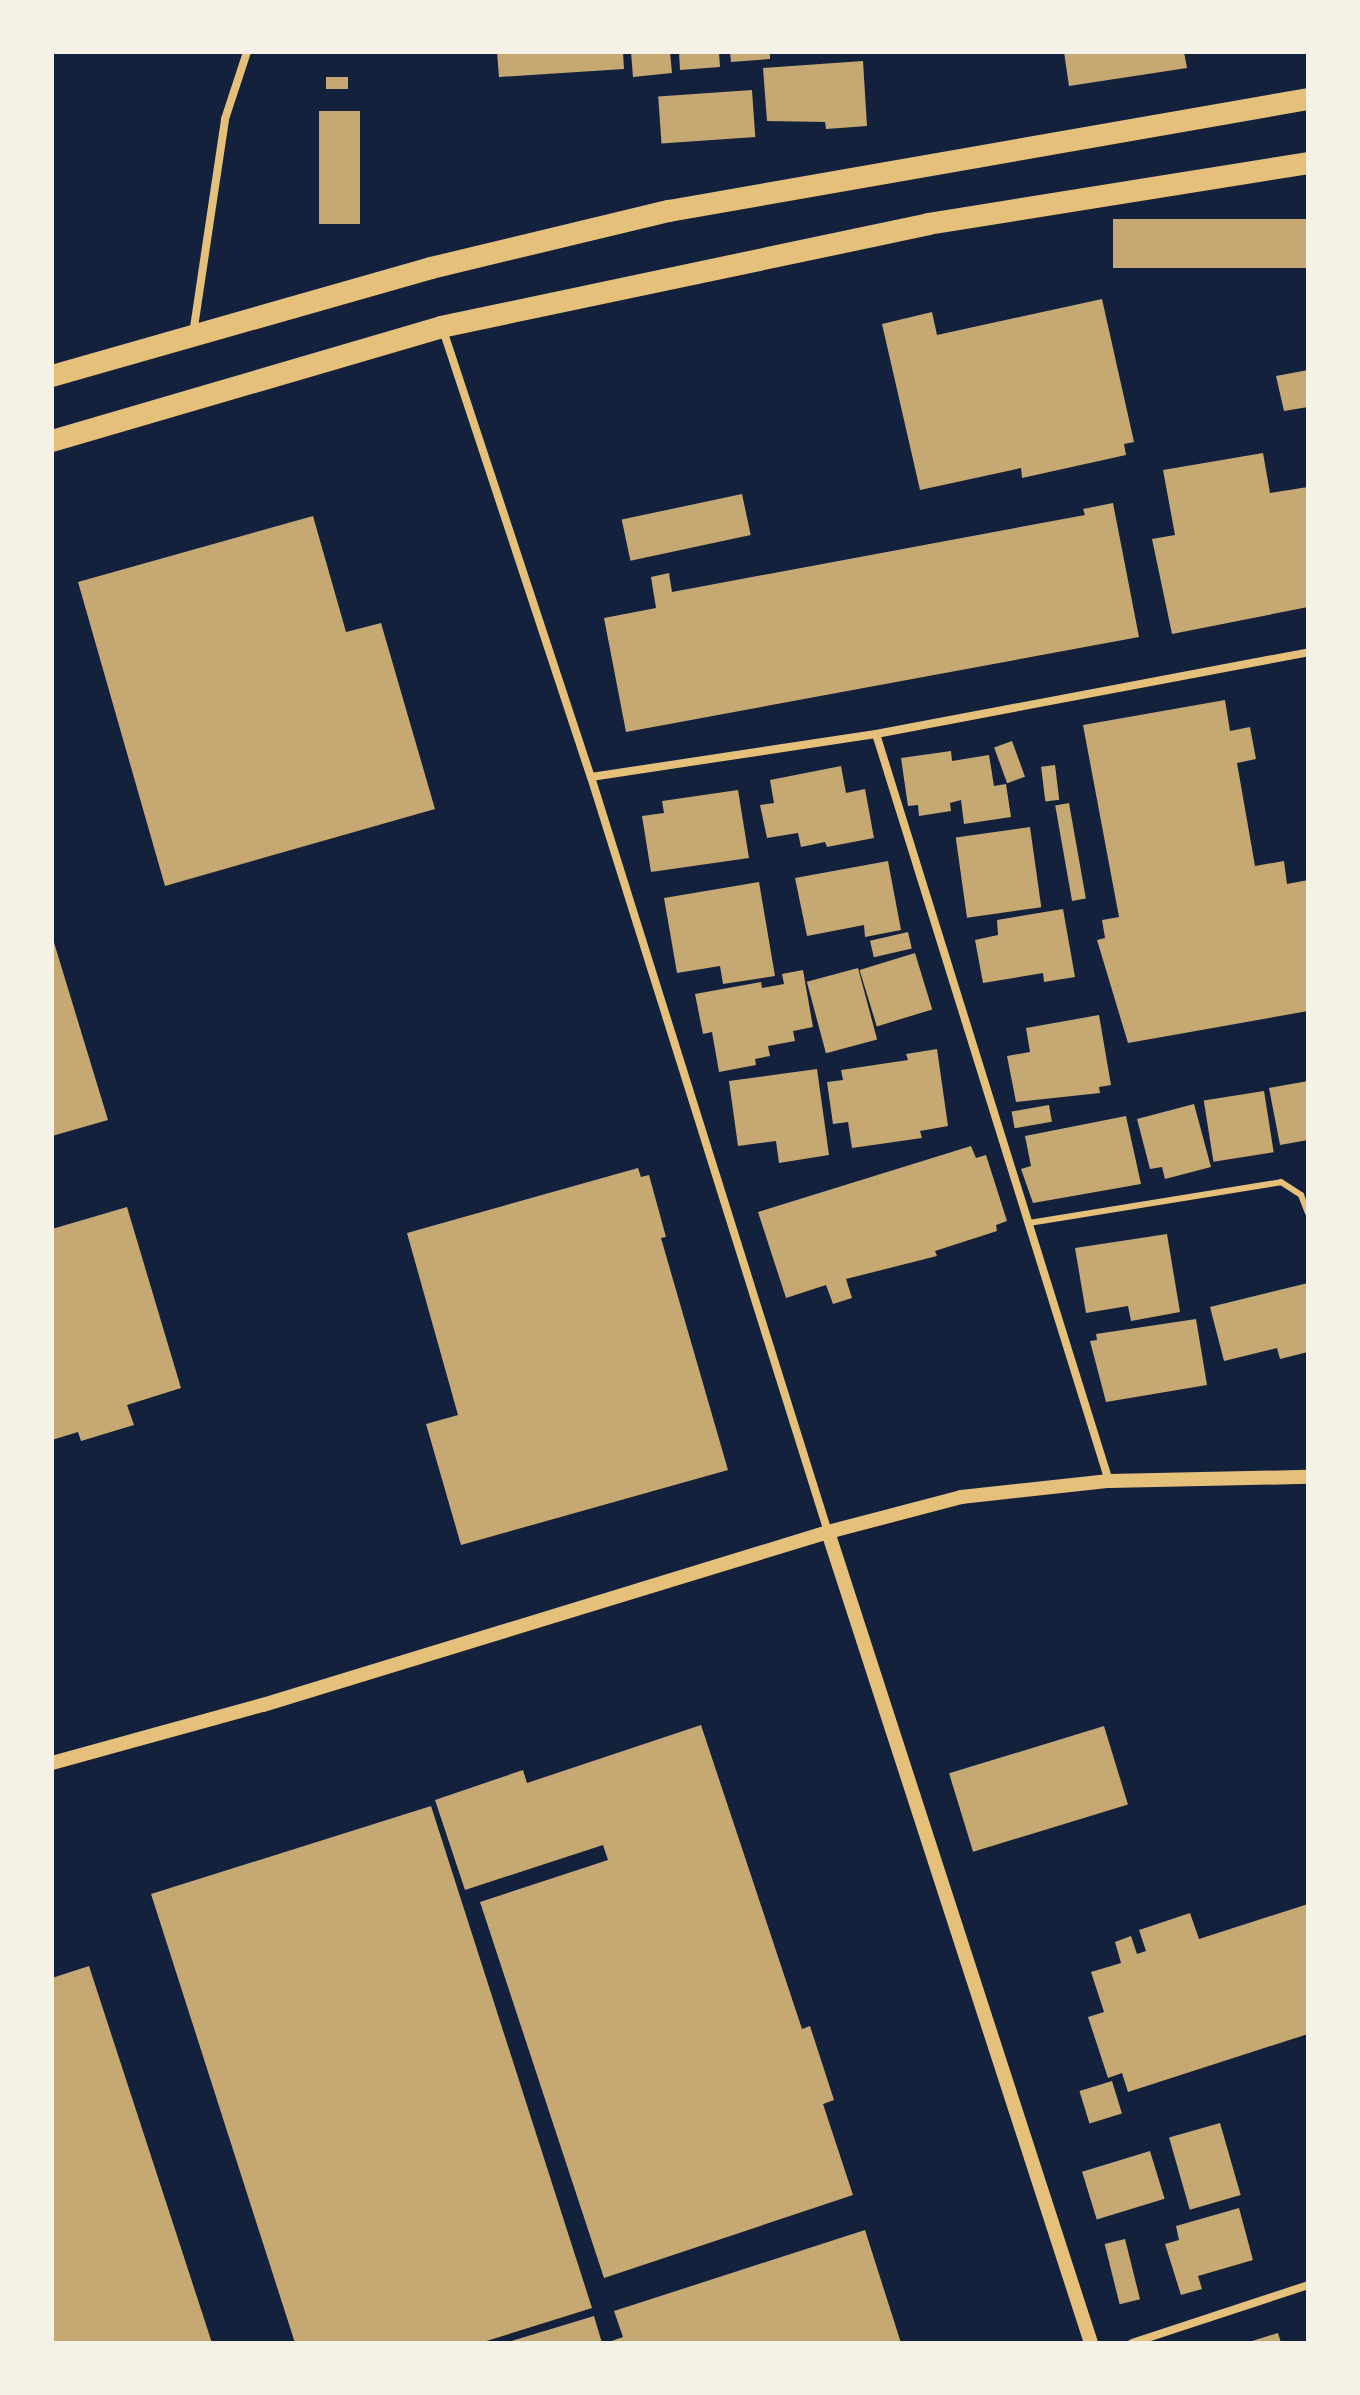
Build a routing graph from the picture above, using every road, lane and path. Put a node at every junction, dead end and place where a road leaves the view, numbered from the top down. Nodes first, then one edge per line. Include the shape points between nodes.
1 (247, 52) edge
2 (1308, 99) edge
3 (1308, 163) edge
4 (441, 327) junction
5 (192, 335) junction
6 (52, 376) edge
7 (52, 441) edge
8 (1308, 652) edge
9 (876, 734) junction
10 (591, 777) junction
11 (1308, 1213) edge
12 (1029, 1223) junction
13 (1308, 1477) edge
14 (1109, 1481) junction
15 (828, 1532) junction
16 (52, 1763) edge
17 (1308, 2285) edge
18 (1091, 2343) edge
19 (1132, 2343) edge

1 - 5 street via 225,119
2 - 5 highway via 669,211 431,268
3 - 4 highway via 928,224
4 - 7 highway
4 - 10 street
5 - 6 highway
8 - 9 street
9 - 10 street
9 - 12 street
10 - 15 street
11 - 12 lane via 1301,1195 1281,1182
12 - 14 street
13 - 14 street
14 - 15 street via 961,1497
15 - 16 street via 263,1705
15 - 18 street
17 - 19 street

